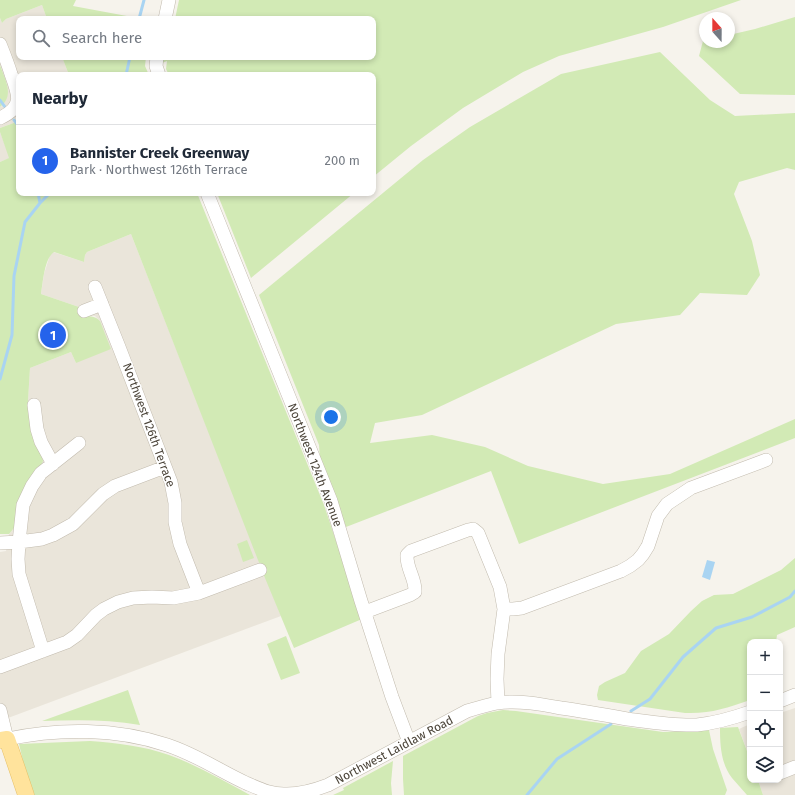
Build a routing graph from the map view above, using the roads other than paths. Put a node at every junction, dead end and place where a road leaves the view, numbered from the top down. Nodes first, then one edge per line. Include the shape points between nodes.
1 (169, 0) edge
2 (166, 16) edge
3 (0, 44) edge
4 (157, 60) edge
5 (158, 72) edge
6 (16, 86) edge
7 (16, 105) edge
8 (0, 118) edge
9 (208, 196) edge
10 (95, 287) dead end
11 (102, 304) junction
12 (84, 311) dead end
13 (34, 405) dead end
14 (79, 443) dead end
15 (766, 460) dead end
16 (53, 464) junction
17 (165, 467) junction
18 (19, 542) junction
19 (0, 543) edge
20 (260, 570) dead end
21 (199, 594) junction
22 (504, 609) junction
23 (365, 612) junction
24 (43, 651) junction
25 (0, 667) edge
26 (795, 695) edge
27 (783, 700) edge
28 (498, 703) junction
29 (0, 710) edge
30 (747, 713) edge
31 (4, 740) edge
32 (409, 742) junction
33 (795, 767) edge
34 (783, 772) edge
35 (26, 795) edge

1 - 2 street
3 - 6 street
4 - 5 street
7 - 8 street
9 - 23 street, Northwest 124th Avenue via 331,501
10 - 11 street, Northwest 126th Terrace
11 - 12 street
11 - 17 street, Northwest 126th Terrace
13 - 16 street via 41,442
14 - 16 street
15 - 22 street via 691,488 668,504 658,516 648,546 630,566 522,608
16 - 18 street via 41,473 23,505
17 - 18 street via 110,489 73,524 53,535
17 - 21 street, Northwest 126th Terrace via 174,491 175,522 180,544
18 - 19 street
18 - 24 street via 19,574
20 - 21 street
21 - 24 street via 173,598 133,598 118,602 96,615 67,642
22 - 23 street via 500,588 478,534 473,529 411,551 407,555 407,560 415,592
22 - 28 street via 498,654
23 - 32 street, Northwest 124th Avenue
24 - 25 street
26 - 27 street
28 - 30 street, Northwest Laidlaw Road via 547,705 675,725 709,723
28 - 32 street, Northwest Laidlaw Road via 468,711
29 - 31 street
31 - 32 street, Northwest Laidlaw Road via 48,733 76,732 113,733 144,738 185,752 264,791 286,794 306,793 328,785
31 - 35 main road
33 - 34 street

